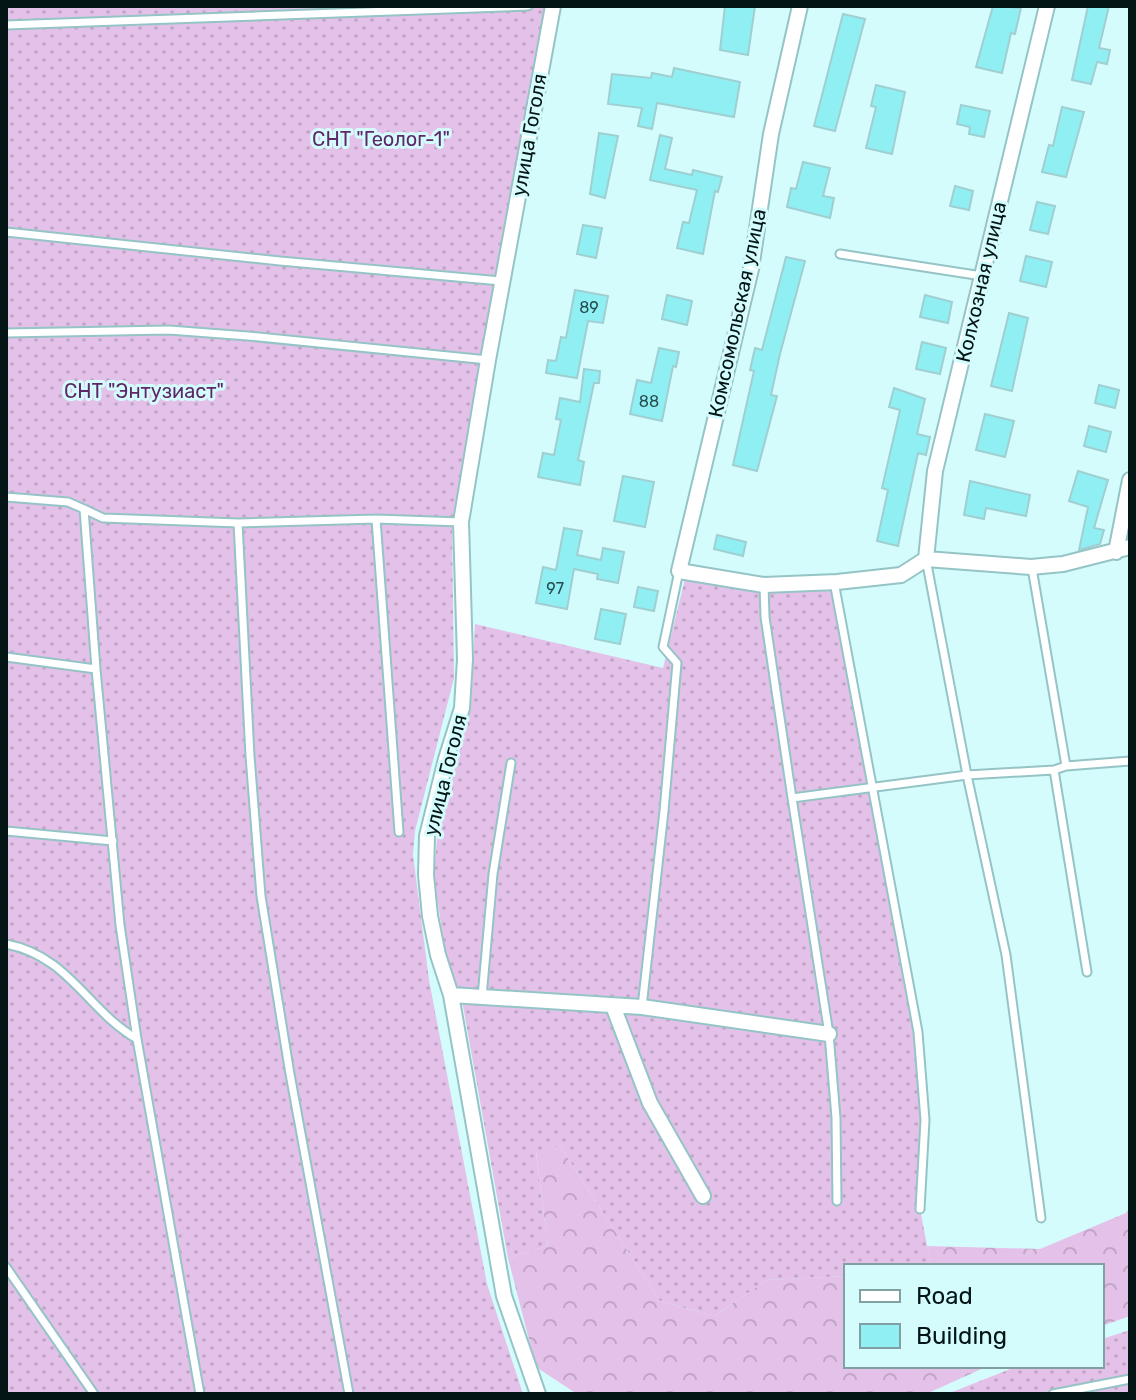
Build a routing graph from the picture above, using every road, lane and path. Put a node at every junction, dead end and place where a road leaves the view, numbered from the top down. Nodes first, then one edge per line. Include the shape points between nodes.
1 (528, 6) edge
2 (553, 6) edge
3 (800, 6) edge
4 (1047, 6) edge
5 (6, 25) edge
6 (6, 232) edge
7 (840, 254) dead end
8 (982, 276) junction
9 (502, 282) junction
10 (6, 333) edge
11 (488, 360) junction
12 (1130, 480) edge
13 (6, 497) edge
14 (84, 509) junction
15 (376, 519) junction
16 (461, 522) junction
17 (238, 523) junction
18 (1123, 550) edge
19 (926, 559) junction
20 (1031, 567) junction
21 (679, 571) junction
22 (764, 585) junction
23 (835, 587) dead end
24 (6, 657) edge
25 (96, 669) junction
26 (1130, 761) edge
27 (511, 763) dead end
28 (1066, 766) junction
29 (1054, 770) junction
30 (967, 775) junction
31 (871, 788) junction
32 (792, 798) junction
33 (6, 831) edge
34 (399, 832) dead end
35 (113, 841) junction
36 (6, 944) edge
37 (1087, 972) dead end
38 (451, 995) junction
39 (482, 997) junction
40 (613, 1006) junction
41 (642, 1007) junction
42 (829, 1034) junction
43 (137, 1039) junction
44 (703, 1196) dead end
45 (837, 1201) dead end
46 (920, 1209) dead end
47 (1041, 1218) dead end
48 (6, 1267) edge
49 (1130, 1379) edge
50 (94, 1394) edge
51 (200, 1394) edge
52 (349, 1394) edge
53 (538, 1394) edge
54 (1053, 1394) edge

1 - 5 lane
2 - 9 street, улица Гоголя
3 - 21 street, Комсомольская улица via 771,134 751,269
4 - 8 street, Колхозная улица
6 - 9 lane
7 - 8 lane
8 - 19 street, Колхозная улица via 935,471
9 - 11 street, улица Гоголя
10 - 11 lane via 169,330
11 - 16 street, улица Гоголя
12 - 18 street
13 - 14 lane via 68,502
14 - 17 lane via 103,518
14 - 25 lane
15 - 16 lane
15 - 17 lane
15 - 34 lane
16 - 38 street, улица Гоголя via 462,708 427,836 426,875 438,955
17 - 52 lane via 261,896
18 - 20 street
19 - 20 street
19 - 22 street via 901,575
19 - 30 lane
20 - 28 lane
21 - 22 street
21 - 41 lane via 663,647 677,663
22 - 32 lane
23 - 31 lane
24 - 25 lane
25 - 35 lane
26 - 28 lane
27 - 39 lane via 493,874
28 - 29 lane
29 - 30 lane
29 - 37 lane
30 - 31 lane
30 - 47 lane via 1006,955
31 - 32 lane
31 - 46 lane via 918,1032 925,1120
32 - 42 lane
33 - 35 lane
35 - 43 lane
36 - 43 lane via 29,948 70,976 118,1028
38 - 39 street
38 - 53 street, улица Гоголя via 504,1296
39 - 40 street
40 - 41 street
40 - 44 street via 650,1103
41 - 42 street
42 - 45 lane
43 - 51 lane
48 - 50 lane
49 - 54 lane

